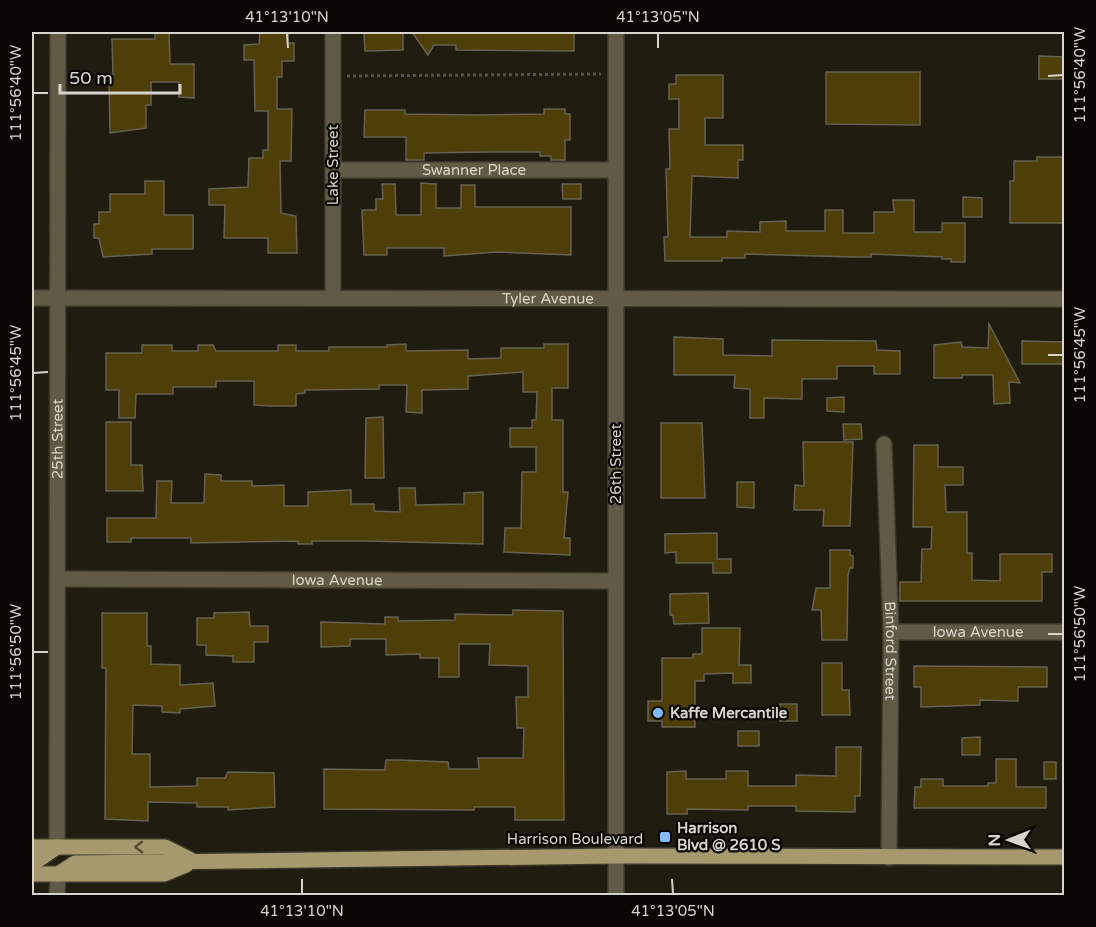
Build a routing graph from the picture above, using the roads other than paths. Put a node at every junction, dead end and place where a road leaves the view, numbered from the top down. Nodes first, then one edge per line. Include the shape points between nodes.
1 (58, 32) edge
2 (333, 32) edge
3 (616, 32) edge
4 (333, 170) junction
5 (616, 170) junction
6 (32, 298) edge
7 (58, 298) junction
8 (333, 298) junction
9 (616, 298) junction
10 (1065, 299) edge
11 (884, 444) dead end
12 (57, 579) junction
13 (616, 581) junction
14 (891, 632) junction
15 (1065, 632) edge
16 (32, 847) edge
17 (57, 847) junction
18 (616, 856) junction
19 (1065, 857) edge
20 (889, 858) junction
21 (32, 860) edge
22 (194, 861) junction
23 (32, 874) edge
24 (58, 874) junction
25 (57, 896) edge
26 (616, 896) edge

1 - 7 street, 25th Street
2 - 4 street, Lake Street
3 - 5 street, 26th Street
4 - 5 street, Swanner Place
4 - 8 street, Lake Street
5 - 9 street, 26th Street
6 - 7 street, Tyler Avenue
7 - 8 street, Tyler Avenue
7 - 12 street, 25th Street
8 - 9 street, Tyler Avenue
9 - 10 street, Tyler Avenue
9 - 13 street, 26th Street
11 - 14 street, Binford Street
12 - 13 street, Iowa Avenue
12 - 17 street, 25th Street
13 - 18 street, 26th Street
14 - 15 street, Iowa Avenue
14 - 20 street, Binford Street
16 - 17 main road, Harrison Boulevard
17 - 21 main road
22 -> 17 main road, Harrison Boulevard via 165,847
18 - 20 main road, Harrison Boulevard
18 - 22 main road, Harrison Boulevard
18 - 26 street, 26th Street
19 - 20 main road, Harrison Boulevard
22 - 24 main road via 75,863
23 - 24 main road
24 - 25 street

